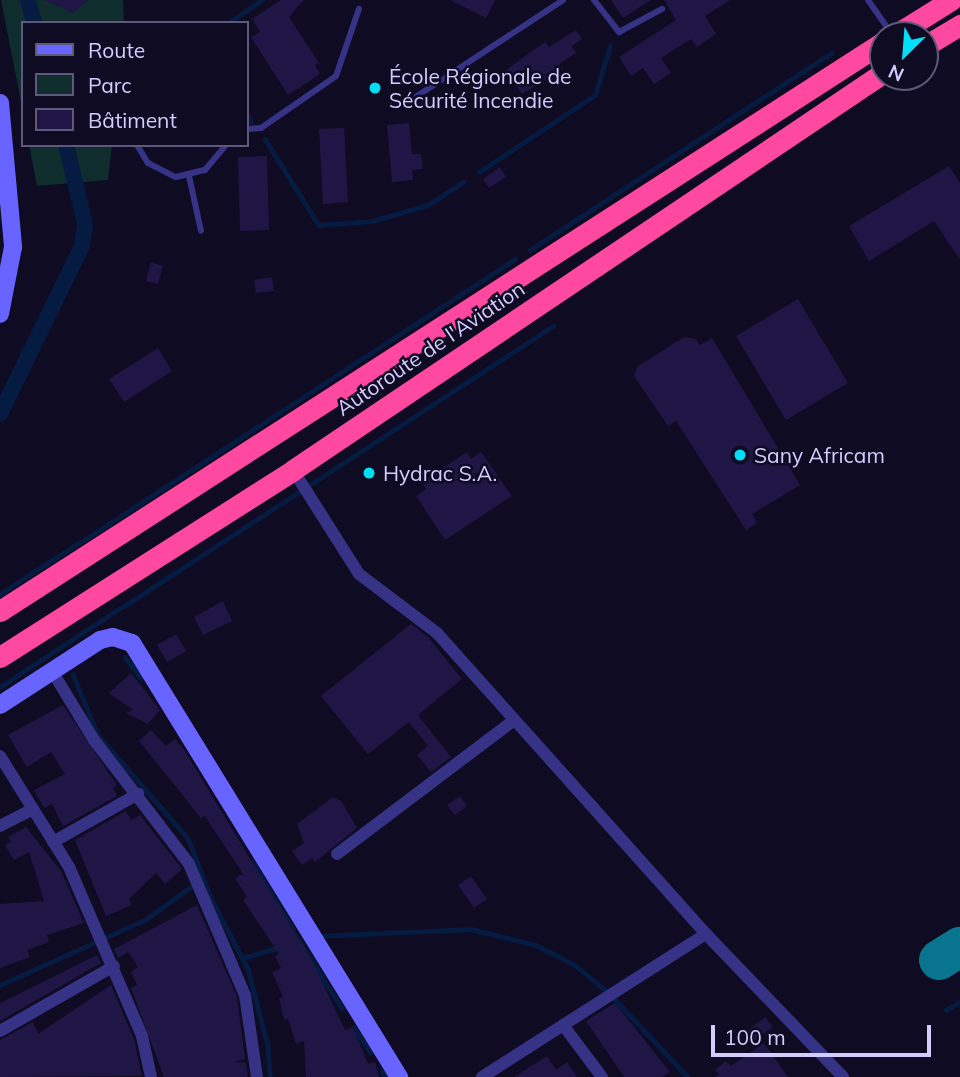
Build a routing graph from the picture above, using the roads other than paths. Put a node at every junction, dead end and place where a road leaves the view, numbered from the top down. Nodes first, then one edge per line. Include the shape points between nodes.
1 (563, 0) edge
2 (594, 0) edge
3 (868, 0) edge
4 (951, 0) edge
5 (359, 9) dead end
6 (662, 9) dead end
7 (884, 21) edge
8 (917, 21) edge
9 (960, 25) edge
10 (939, 38) edge
11 (869, 51) edge
12 (869, 82) edge
13 (417, 96) dead end
14 (0, 103) edge
15 (248, 129) edge
16 (138, 147) edge
17 (224, 147) edge
18 (189, 177) junction
19 (201, 230) dead end
20 (0, 314) edge
21 (293, 470) junction
22 (0, 611) edge
23 (0, 657) edge
24 (52, 671) junction
25 (0, 705) edge
26 (514, 720) junction
27 (0, 756) edge
28 (138, 794) junction
29 (33, 809) junction
30 (0, 826) edge
31 (53, 842) junction
32 (337, 854) dead end
33 (706, 934) junction
34 (114, 966) junction
35 (564, 1025) junction
36 (0, 1031) edge
37 (151, 1077) edge
38 (257, 1077) edge
39 (399, 1077) edge
40 (482, 1077) edge
41 (601, 1077) edge
42 (843, 1077) edge

1 - 13 lane
2 - 6 lane via 619,32
3 - 7 lane
4 - 8 highway
5 - 15 lane via 336,76 261,128
9 - 10 highway
11 - 22 highway, Autoroute de l'Aviation
12 - 21 highway, Autoroute de l'Aviation
14 - 20 street via 13,247
16 - 18 lane via 148,163 162,173
17 - 18 lane via 205,170
18 - 19 lane
21 - 23 highway, Autoroute de l'Aviation
21 - 26 street via 359,573 437,633
24 - 25 street
24 - 28 street via 94,740
24 - 39 street via 100,640 113,636 132,643
26 - 32 street
26 - 33 street
27 - 29 street
28 - 31 street
28 - 38 street via 189,864 232,958 252,1029
29 - 30 street
29 - 31 street
31 - 34 street
33 - 35 street
33 - 42 street
34 - 36 street
34 - 37 street via 142,1036
35 - 40 street
35 - 41 street

